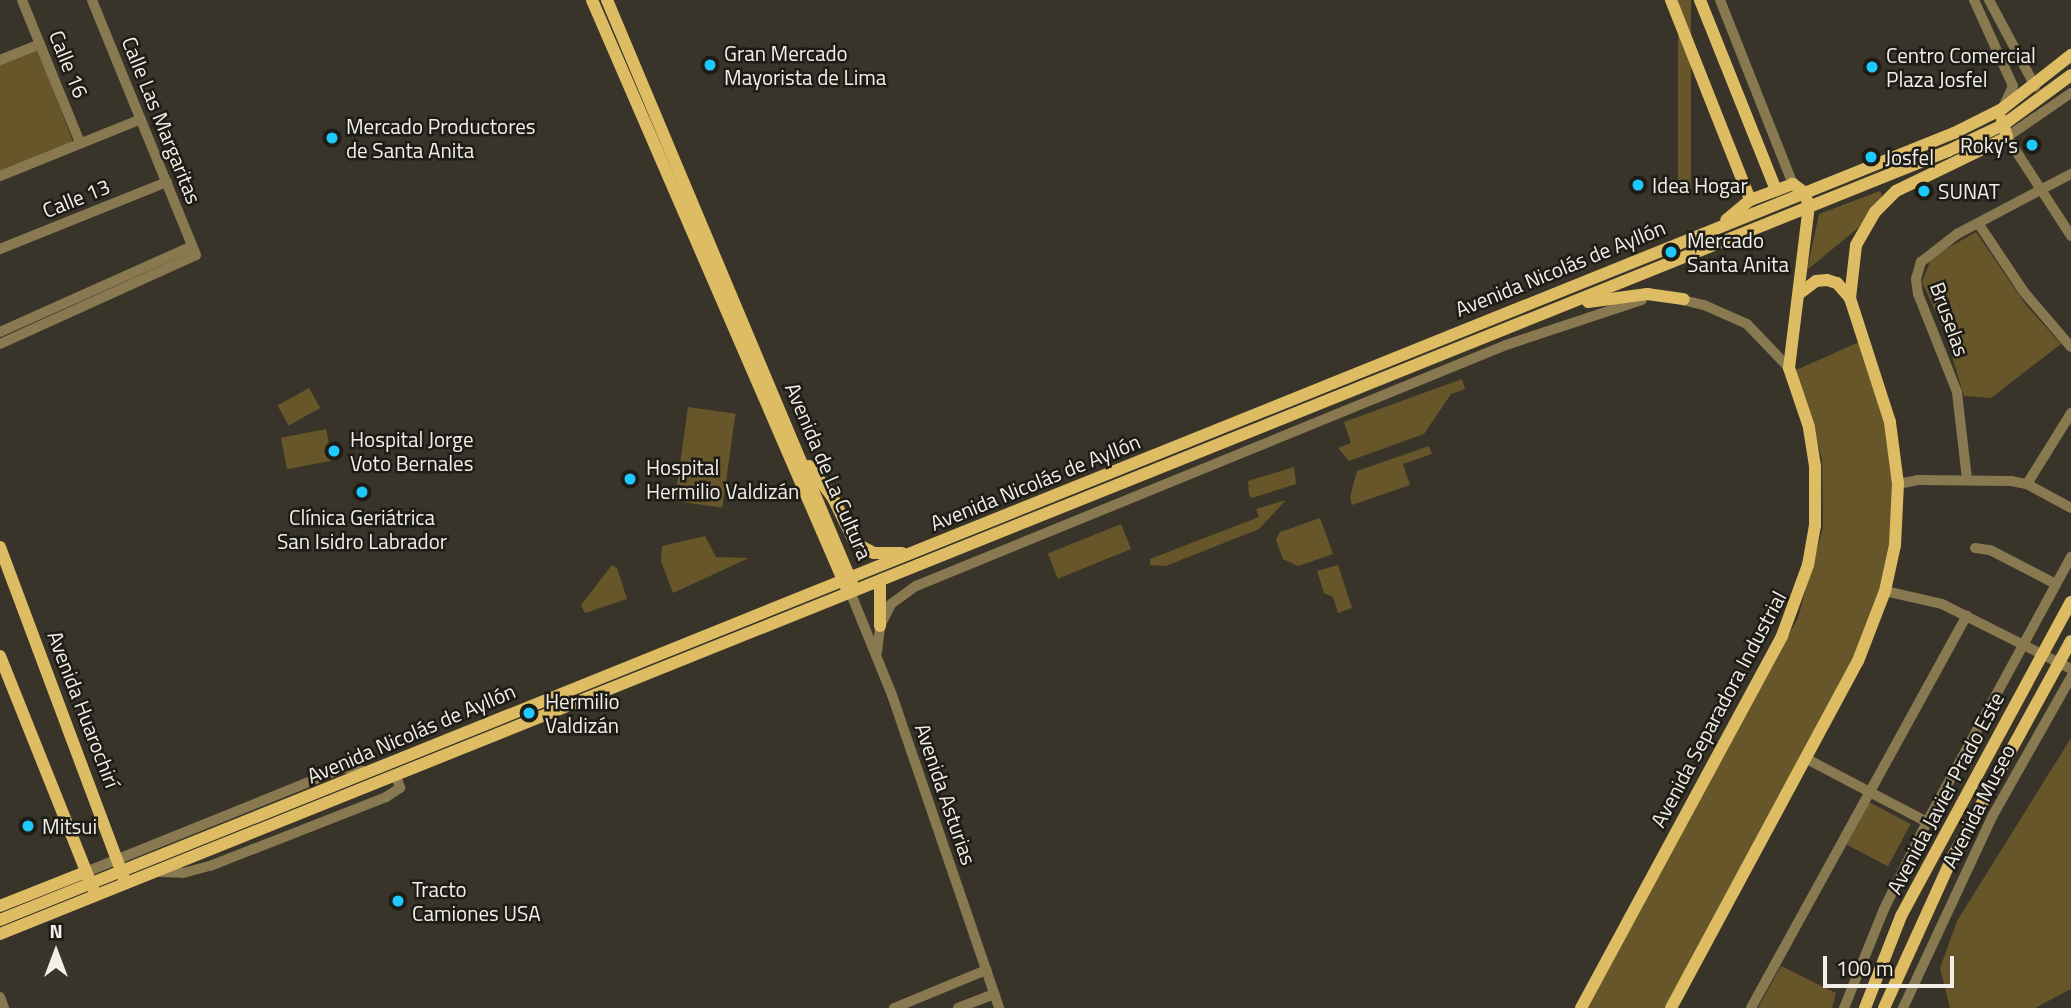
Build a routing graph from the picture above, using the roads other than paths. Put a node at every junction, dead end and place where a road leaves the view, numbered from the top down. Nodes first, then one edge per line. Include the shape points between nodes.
1 (22, 0) edge
2 (92, 0) edge
3 (592, 0) edge
4 (607, 0) edge
5 (1671, 0) edge
6 (1700, 0) edge
7 (1720, 0) edge
8 (1974, 0) edge
9 (1989, 0) edge
10 (40, 44) junction
11 (2071, 55) edge
12 (0, 60) edge
13 (2071, 75) edge
14 (2032, 81) junction
15 (2013, 86) junction
16 (2071, 93) edge
17 (2002, 109) junction
18 (141, 119) junction
19 (2005, 131) junction
20 (80, 143) junction
21 (2071, 174) edge
22 (0, 176) edge
23 (167, 182) junction
24 (1799, 188) junction
25 (1776, 190) junction
26 (2043, 193) junction
27 (1750, 200) junction
28 (1809, 206) junction
29 (1720, 225) junction
30 (1980, 226) junction
31 (2071, 236) edge
32 (0, 249) edge
33 (719, 275) junction
34 (117, 286) junction
35 (1799, 294) junction
36 (1850, 298) junction
37 (1684, 299) junction
38 (1557, 309) junction
39 (0, 332) edge
40 (0, 343) edge
41 (2071, 347) edge
42 (1789, 368) junction
43 (2071, 413) edge
44 (803, 459) junction
45 (1967, 479) junction
46 (1898, 484) junction
47 (2027, 484) junction
48 (2071, 508) edge
49 (0, 547) edge
50 (1975, 548) dead end
51 (916, 551) junction
52 (2071, 557) edge
53 (847, 579) junction
54 (880, 582) junction
55 (2056, 584) junction
56 (1885, 591) junction
57 (851, 594) junction
58 (2071, 602) edge
59 (1967, 615) junction
60 (880, 626) junction
61 (2055, 631) junction
62 (2071, 641) edge
63 (2023, 646) junction
64 (877, 652) junction
65 (2042, 655) junction
66 (0, 656) edge
67 (2059, 663) junction
68 (2071, 669) edge
69 (2071, 677) edge
70 (1985, 757) junction
71 (1807, 759) junction
72 (364, 771) junction
73 (1998, 772) junction
74 (398, 782) junction
75 (1869, 792) junction
76 (229, 813) junction
77 (1927, 822) junction
78 (233, 827) junction
79 (237, 841) junction
80 (120, 858) junction
81 (86, 872) junction
82 (121, 872) junction
83 (160, 872) junction
84 (91, 884) junction
85 (127, 885) junction
86 (96, 897) junction
87 (0, 906) edge
88 (0, 920) edge
89 (0, 934) edge
90 (986, 970) junction
91 (995, 993) junction
92 (0, 997) edge
93 (1675, 1007) edge
94 (4, 1008) edge
95 (894, 1008) edge
96 (958, 1008) edge
97 (999, 1008) edge
98 (1581, 1008) edge
99 (1751, 1008) edge
100 (1844, 1008) edge
101 (1865, 1008) edge
102 (1884, 1008) edge
103 (1903, 1008) edge

1 - 10 street, Calle 16
2 - 18 street, Calle Las Margaritas
3 - 33 main road, Avenida de La Cultura
4 - 33 main road, Avenida de La Cultura
5 - 27 main road
6 - 25 main road
7 - 24 street
8 - 15 street
9 - 14 street
10 - 12 street
10 - 20 street, Calle 16
11 - 14 main road, Avenida Nicolás de Ayllón
13 - 19 main road, Avenida Nicolás de Ayllón
14 - 15 street
14 - 17 main road, Avenida Nicolás de Ayllón
15 - 17 street
16 - 19 street, Avenida Nicolás de Ayllón
17 - 19 main road
17 - 24 main road, Avenida Nicolás de Ayllón via 1955,133
18 - 20 street
18 - 23 street, Calle Las Margaritas
19 - 26 street
19 - 28 main road, Avenida Nicolás de Ayllón
19 - 36 main road, Avenida Nicolás de Ayllón via 1903,186 1883,203 1859,236 1851,264
20 - 22 street
21 - 26 street, Bruselas
23 - 32 street, Calle 13
23 - 34 street, Calle Las Margaritas via 194,251
24 - 25 main road
24 - 28 main road, Avenida Separadora Industrial
24 - 29 main road, Avenida Nicolás de Ayllón
25 - 27 main road
26 - 30 street, Bruselas
26 - 31 street
27 - 29 main road
28 - 35 main road, Avenida Separadora Industrial
28 - 38 main road, Avenida Nicolás de Ayllón
29 - 51 main road, Avenida Nicolás de Ayllón
30 - 41 street via 2021,287
30 - 45 street, Bruselas via 1931,251 1916,279 1957,392
33 - 44 main road, Avenida de La Cultura
33 - 53 main road, Avenida de La Cultura
34 - 39 street
34 - 40 street
35 - 36 main road via 1806,286 1827,280 1837,283
35 - 42 main road, Avenida Separadora Industrial
36 - 46 main road via 1890,422
37 - 38 main road via 1627,295
37 - 42 street via 1747,324
37 - 60 street via 1619,305 1289,432 916,586 891,604
38 - 54 main road, Avenida Nicolás de Ayllón
42 - 98 main road, Avenida Separadora Industrial via 1809,427 1815,467 1815,526 1805,583 1782,636
43 - 47 street
44 - 51 main road via 823,482 855,543 874,553
44 - 53 main road, Avenida de La Cultura
45 - 46 street
45 - 47 street
46 - 56 main road via 1895,545
47 - 48 street
49 - 80 main road, Avenida Huarochirí
50 - 55 street via 1990,550
51 - 53 main road, Avenida Nicolás de Ayllón
52 - 55 street
53 - 57 main road, Avenida de La Cultura
53 - 72 main road, Avenida Nicolás de Ayllón
54 - 57 main road, Avenida Nicolás de Ayllón
54 - 60 main road
55 - 63 street
56 - 59 street
56 - 71 main road via 1858,662
57 - 64 street, Avenida Asturias
57 - 74 main road, Avenida Nicolás de Ayllón
58 - 61 main road, Avenida Javier Prado Este
59 - 63 street
59 - 75 street
60 - 64 street
61 - 62 main road via 2061,641
61 - 65 main road, Avenida Javier Prado Este
62 - 67 main road, Avenida Javier Prado Este
63 - 65 street
63 - 77 street
64 - 90 street, Avenida Asturias
65 - 67 street
65 - 70 main road, Avenida Javier Prado Este
66 - 81 main road
67 - 68 street
67 - 73 main road, Avenida Javier Prado Este
69 - 103 street, Avenida Museo via 1993,815
70 - 73 main road via 1994,761
70 - 101 main road, Avenida Javier Prado Este via 1900,916
71 - 75 street
71 - 93 main road
72 - 76 street, Avenida Nicolás de Ayllón via 343,768
72 - 78 main road, Avenida Nicolás de Ayllón
73 - 102 main road, Avenida Javier Prado Este via 1920,922
74 - 79 main road, Avenida Nicolás de Ayllón
74 - 83 street, Avenida Nicolás de Ayllón via 210,866 183,873
75 - 77 street
75 - 99 street
76 - 78 main road
76 - 80 street, Avenida Nicolás de Ayllón
77 - 100 street via 1884,909
78 - 79 main road
78 - 82 main road, Avenida Nicolás de Ayllón
79 - 83 main road, Avenida Nicolás de Ayllón
80 - 81 street, Avenida Nicolás de Ayllón
80 - 82 main road, Avenida Huarochirí
81 - 84 main road
81 - 87 main road, Avenida Nicolás de Ayllón
82 - 84 main road, Avenida Nicolás de Ayllón
82 - 85 main road, Avenida Huarochirí
83 - 85 main road, Avenida Nicolás de Ayllón
84 - 86 main road
84 - 88 main road, Avenida Nicolás de Ayllón
85 - 86 main road, Avenida Nicolás de Ayllón
86 - 89 main road, Avenida Nicolás de Ayllón
90 - 91 street, Avenida Asturias
90 - 95 street
91 - 96 street
91 - 97 street, Avenida Asturias
92 - 94 street

